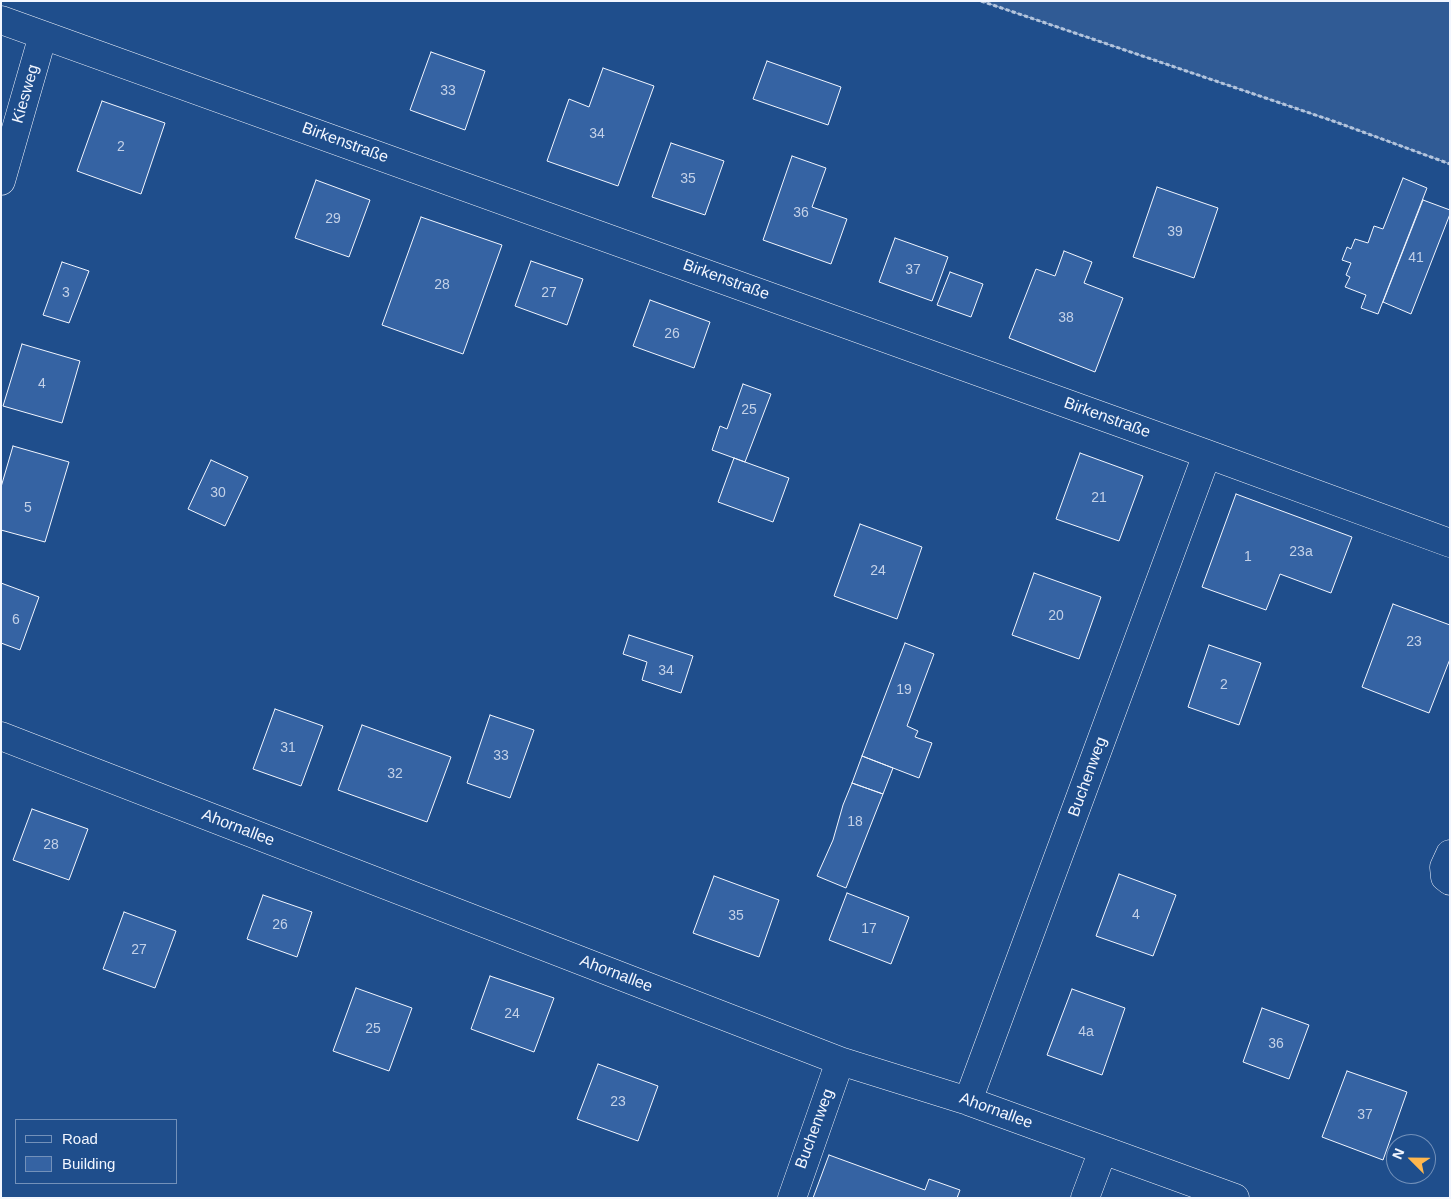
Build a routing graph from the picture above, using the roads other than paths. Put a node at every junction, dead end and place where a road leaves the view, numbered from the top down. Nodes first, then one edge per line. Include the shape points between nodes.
1 (1, 20) edge
2 (43, 35) junction
3 (1, 181) edge
4 (1207, 454) junction
5 (1450, 543) edge
6 (1, 736) edge
7 (1450, 854) edge
8 (1450, 881) edge
9 (840, 1061) junction
10 (968, 1101) junction
11 (1103, 1150) junction
12 (792, 1198) edge
13 (1085, 1198) edge
14 (1235, 1198) edge

1 - 2 street, Birkenstraße
2 - 3 street, Kiesweg
2 - 4 street, Birkenstraße
4 - 5 street, Birkenstraße
4 - 10 street, Buchenweg
6 - 9 street, Ahornallee
7 - 8 street via 1444,867 1445,877
9 - 10 street, Ahornallee
9 - 12 street, Buchenweg
10 - 11 street, Ahornallee
11 - 13 street
11 - 14 street, Ahornallee

